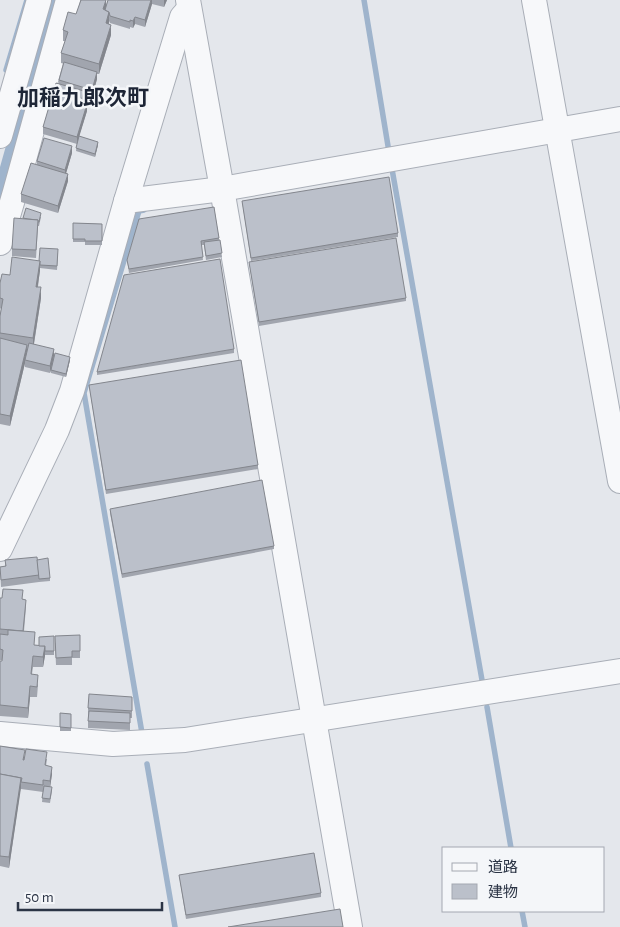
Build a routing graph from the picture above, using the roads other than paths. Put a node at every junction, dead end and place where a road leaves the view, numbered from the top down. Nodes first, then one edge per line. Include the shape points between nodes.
1 (39, 0) edge
2 (68, 0) edge
3 (534, 0) edge
4 (188, 4) edge
5 (8, 79) edge
6 (620, 119) edge
7 (558, 129) junction
8 (0, 136) edge
9 (222, 189) junction
10 (126, 201) junction
11 (0, 244) edge
12 (620, 482) edge
13 (0, 549) edge
14 (620, 671) edge
15 (314, 720) junction
16 (0, 734) edge
17 (350, 927) edge

1 - 5 street
2 - 11 street
3 - 7 street
4 - 9 street
4 - 10 street
5 - 8 street
6 - 7 street
7 - 9 street
7 - 12 street
9 - 10 street
9 - 15 street
10 - 13 street via 69,398
14 - 15 street
15 - 16 street via 185,740 113,744
15 - 17 street

